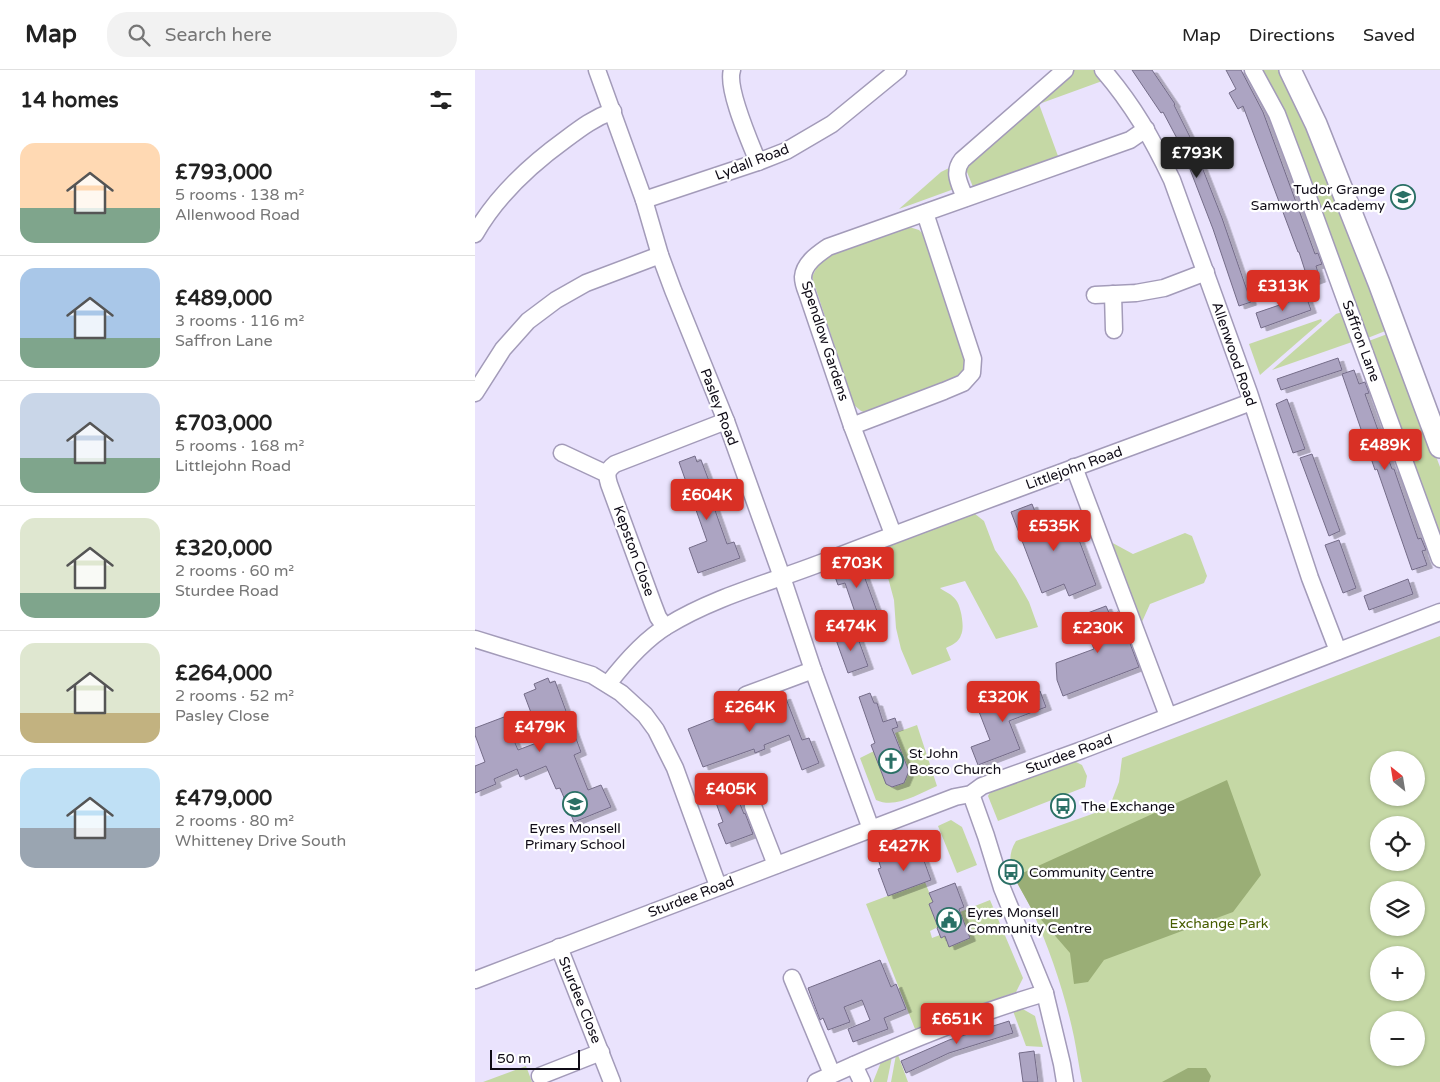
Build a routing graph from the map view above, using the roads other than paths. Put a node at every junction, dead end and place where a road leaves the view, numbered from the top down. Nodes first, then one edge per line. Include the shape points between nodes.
1 (597, 70) edge
2 (731, 70) edge
3 (898, 70) edge
4 (1065, 70) edge
5 (1103, 70) edge
6 (1253, 70) edge
7 (1290, 70) edge
8 (613, 111) junction
9 (1146, 129) junction
10 (758, 162) junction
11 (965, 198) junction
12 (645, 200) junction
13 (925, 213) junction
14 (475, 234) edge
15 (660, 255) junction
16 (1206, 272) junction
17 (1113, 294) junction
18 (1095, 295) dead end
19 (1114, 330) dead end
20 (475, 393) edge
21 (1251, 402) junction
22 (726, 422) junction
23 (852, 426) junction
24 (1440, 447) edge
25 (563, 453) dead end
26 (1073, 467) junction
27 (607, 474) junction
28 (893, 534) junction
29 (1440, 558) edge
30 (782, 577) junction
31 (1440, 612) edge
32 (665, 627) junction
33 (475, 639) edge
34 (1338, 651) junction
35 (813, 670) junction
36 (608, 684) junction
37 (746, 695) dead end
38 (1168, 716) junction
39 (971, 794) junction
40 (753, 806) dead end
41 (871, 829) junction
42 (776, 865) junction
43 (718, 886) junction
44 (559, 948) junction
45 (792, 978) dead end
46 (475, 980) edge
47 (1045, 993) junction
48 (601, 1052) junction
49 (854, 1065) junction
50 (832, 1074) junction
51 (540, 1076) dead end
52 (612, 1082) edge
53 (816, 1082) edge
54 (862, 1082) edge
55 (1065, 1082) edge

1 - 8 street, Pasley Road
2 - 10 street via 732,92
3 - 10 street, Lydall Road via 832,124 785,151
4 - 11 street via 961,160 956,172
5 - 9 street, Allenwood Road
6 - 29 street, Saffron Lane via 1277,114
7 - 24 main road via 1316,124
8 - 12 street, Pasley Road
8 - 14 street via 596,117 542,156 506,190
9 - 11 street, Spendlow Gardens via 1130,140
9 - 16 street, Allenwood Road via 1172,180
10 - 12 street, Lydall Road
11 - 13 street, Spendlow Gardens
12 - 15 street, Pasley Road
13 - 23 street, Spendlow Gardens via 828,247 814,257 803,277
13 - 23 street via 973,359 972,373 963,383 945,391
15 - 20 street via 586,283 556,300 528,321 503,349
15 - 22 street, Pasley Road
16 - 17 street via 1164,288
16 - 21 street, Allenwood Road
17 - 18 street
17 - 19 street
21 - 26 street, Littlejohn Road
21 - 34 street, Allenwood Road
22 - 27 street via 615,464
22 - 30 street, Pasley Road
23 - 28 street, Spendlow Gardens
25 - 27 street
26 - 28 street, Littlejohn Road
26 - 38 street
27 - 32 street, Kepston Close via 658,617
28 - 30 street, Littlejohn Road
30 - 32 street, Littlejohn Road
30 - 35 street, Pasley Road
31 - 34 street, Sturdee Road
32 - 36 street, Littlejohn Road via 638,650
33 - 36 street via 577,669
34 - 38 street, Sturdee Road
35 - 37 street
35 - 41 street, Pasley Road
36 - 43 street via 632,702 656,730 675,768
38 - 39 street, Sturdee Road via 983,786
39 - 41 street, Sturdee Road
39 - 47 street via 1003,888
40 - 42 street
41 - 42 street, Sturdee Road
42 - 43 street, Sturdee Road
43 - 44 street, Sturdee Road
44 - 46 street, Sturdee Road
44 - 48 street, Sturdee Close
45 - 50 street
47 - 49 street via 983,1012
47 - 55 street
48 - 51 street, Sturdee Close
48 - 52 street, Sturdee Close
49 - 50 street
49 - 54 street
50 - 53 street

